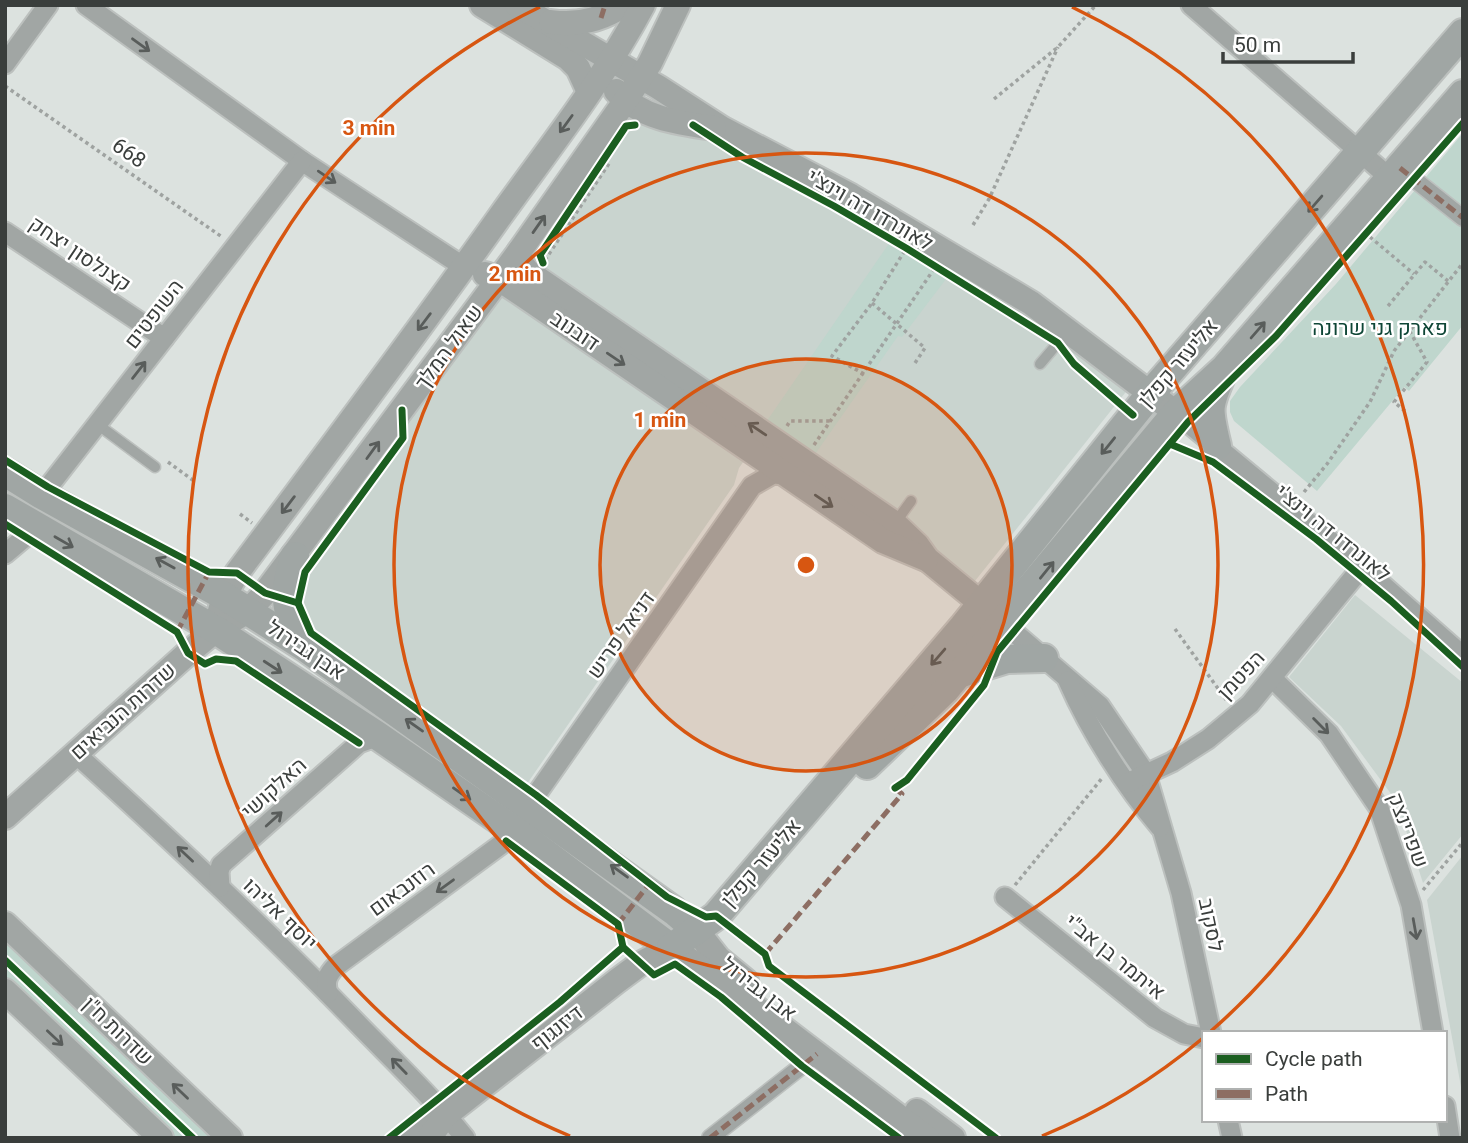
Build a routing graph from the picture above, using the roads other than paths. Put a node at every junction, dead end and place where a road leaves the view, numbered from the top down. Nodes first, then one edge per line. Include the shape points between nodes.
1 (48, 5) edge
2 (86, 5) edge
3 (482, 5) edge
4 (517, 5) edge
5 (624, 5) edge
6 (643, 5) edge
7 (678, 5) edge
8 (1191, 5) edge
9 (546, 21) junction
10 (1463, 33) edge
11 (612, 60) junction
12 (5, 64) edge
13 (641, 78) junction
14 (589, 92) junction
15 (1463, 94) edge
16 (626, 100) junction
17 (723, 129) junction
18 (1359, 152) junction
19 (302, 160) junction
20 (1395, 173) junction
21 (1463, 218) edge
22 (5, 232) edge
23 (519, 252) junction
24 (464, 267) junction
25 (499, 279) junction
26 (1069, 331) junction
27 (164, 338) junction
28 (1040, 364) dead end
29 (1225, 368) junction
30 (1151, 393) junction
31 (1176, 413) junction
32 (97, 424) junction
33 (1217, 446) junction
34 (745, 447) junction
35 (155, 467) dead end
36 (816, 470) junction
37 (5, 472) edge
38 (752, 486) junction
39 (42, 495) junction
40 (911, 501) dead end
41 (5, 508) edge
42 (894, 523) junction
43 (37, 527) junction
44 (5, 554) edge
45 (295, 556) junction
46 (927, 559) junction
47 (1362, 567) junction
48 (225, 596) junction
49 (982, 605) junction
50 (248, 611) junction
51 (1003, 623) junction
52 (216, 630) junction
53 (306, 648) junction
54 (1463, 656) edge
55 (1044, 658) junction
56 (959, 674) junction
57 (1272, 678) junction
58 (1068, 680) junction
59 (378, 736) junction
60 (75, 753) junction
61 (1146, 774) junction
62 (1127, 783) junction
63 (5, 817) edge
64 (530, 824) junction
65 (1161, 828) junction
66 (220, 887) junction
67 (1005, 897) road end
68 (5, 924) edge
69 (701, 937) junction
70 (671, 948) junction
71 (5, 991) edge
72 (328, 993) junction
73 (1210, 1031) edge
74 (1433, 1031) edge
75 (1202, 1038) edge
76 (817, 1054) junction
77 (446, 1115) junction
78 (1447, 1119) edge
79 (161, 1138) edge
80 (230, 1138) edge
81 (404, 1138) edge
82 (429, 1138) edge
83 (465, 1138) edge
84 (710, 1138) edge
85 (927, 1138) edge
86 (953, 1138) edge
87 (1450, 1138) edge

1 - 12 street
2 -> 19 street, דובנוב
3 - 14 street via 568,58
4 - 9 street, לאונרדו דה וינצ'י
5 - 9 street via 580,23
6 - 11 street, שאול המלך
7 - 13 street, שאול המלך
8 - 18 street
9 - 11 street, לאונרדו דה וינצ'י
10 - 18 main road, אליעזר קפלן
11 - 13 street, לאונרדו דה וינצ'י
11 - 14 street, שאול המלך
11 - 16 street via 613,86
13 - 16 street, שאול המלך
13 - 17 street, לאונרדו דה וינצ'י
14 -> 24 street, שאול המלך
15 - 20 main road, אליעזר קפלן
16 - 17 street via 664,120
23 -> 16 street, שאול המלך
17 - 26 street, לאונרדו דה וינצ'י via 851,196 1031,303
18 - 20 street
18 -> 30 main road, אליעזר קפלן
19 -> 24 street, דובנוב
19 - 27 street, השופטים
20 - 21 street
29 -> 20 main road, אליעזר קפלן
22 - 27 street, קצנלסון יצחק
23 - 25 street, שאול המלך
36 -> 23 street, דובנוב via 528,272
24 - 25 street, דובנוב
24 -> 48 street, שאול המלך via 237,573
25 -> 34 street, דובנוב
45 -> 25 street, שאול המלך
26 - 28 lane
26 - 30 street, לאונרדו דה וינצ'י
32 -> 27 street, השופטים
29 - 31 main road, אליעזר קפלן
29 - 33 main road via 1210,401
30 - 31 street, לאונרדו דה וינצ'י
30 -> 49 main road, אליעזר קפלן
31 - 33 street, לאונרדו דה וינצ'י
51 -> 31 main road, אליעזר קפלן
32 - 35 lane
32 - 39 street, השופטים
33 - 47 street, לאונרדו דה וינצ'י
34 - 36 street, דובנוב
34 - 38 street
36 - 38 street via 773,474
36 - 42 street, דובנוב
36 -> 46 street, דובנוב via 883,541
37 - 39 main road, אבן גבירול
38 - 64 street, דניאל פריש via 536,795
48 -> 39 main road, אבן גבירול
40 - 42 lane
41 - 43 main road, אבן גבירול
42 - 46 street, דובנוב
43 - 44 street
43 -> 52 main road, אבן גבירול
45 - 50 street, שאול המלך
45 - 53 main road via 286,601 293,627
46 - 49 street, דובנוב
47 - 54 street, לאונרדו דה וינצ'י
47 - 57 street, הפטמן
48 - 50 main road, אבן גבירול
48 - 52 street
49 - 51 street, דובנוב
49 -> 69 main road, אליעזר קפלן
50 - 52 street, שאול המלך
50 - 53 main road, אבן גבירול
51 - 55 street, לסקוב
51 - 56 main road, אליעזר קפלן
52 -> 59 main road, אבן גבירול
52 - 60 street, שדרות הנביאים
64 -> 53 main road, אבן גבירול
55 - 56 main road via 1007,659
55 - 58 street, לסקוב
56 - 69 main road, אליעזר קפלן via 874,757 727,926
57 - 61 street, הפטמן via 1250,704 1208,739
57 -> 74 street, שפרינצק via 1329,734 1379,808 1411,905
58 - 61 street, לסקוב via 1100,706
58 - 62 street, לסקוב via 1097,749
59 -> 64 main road, אבן גבירול
66 -> 59 street, האלקושי via 221,865 359,743
60 - 63 street, שדרות הנביאים
66 -> 60 street, יוסף אליהו
61 - 62 street, הפטמן
61 - 65 street, לסקוב
62 - 65 street, לסקוב
69 -> 64 main road, אבן גבירול via 674,911
64 - 70 main road, אבן גבירול
64 -> 72 street, רוזנבאום via 337,966 327,978
65 - 73 street, לסקוב via 1181,893
66 - 72 street, יוסף אליהו
67 - 75 street, איתמר בן אב"י via 1155,1018 1184,1034
80 -> 68 street, שדרות ח"ן
69 - 70 main road, אליעזר קפלן
69 - 86 street, אבן גבירול via 729,968
70 - 76 street, אבן גבירול
70 - 77 street, דיזנגוף via 617,981
71 -> 79 street
77 -> 72 street, יוסף אליהו
76 - 84 street
76 - 85 street, אבן גבירול
77 - 81 street, דיזנגוף
77 - 82 street, דיזנגוף
77 - 83 street, יוסף אליהו
78 - 87 street

